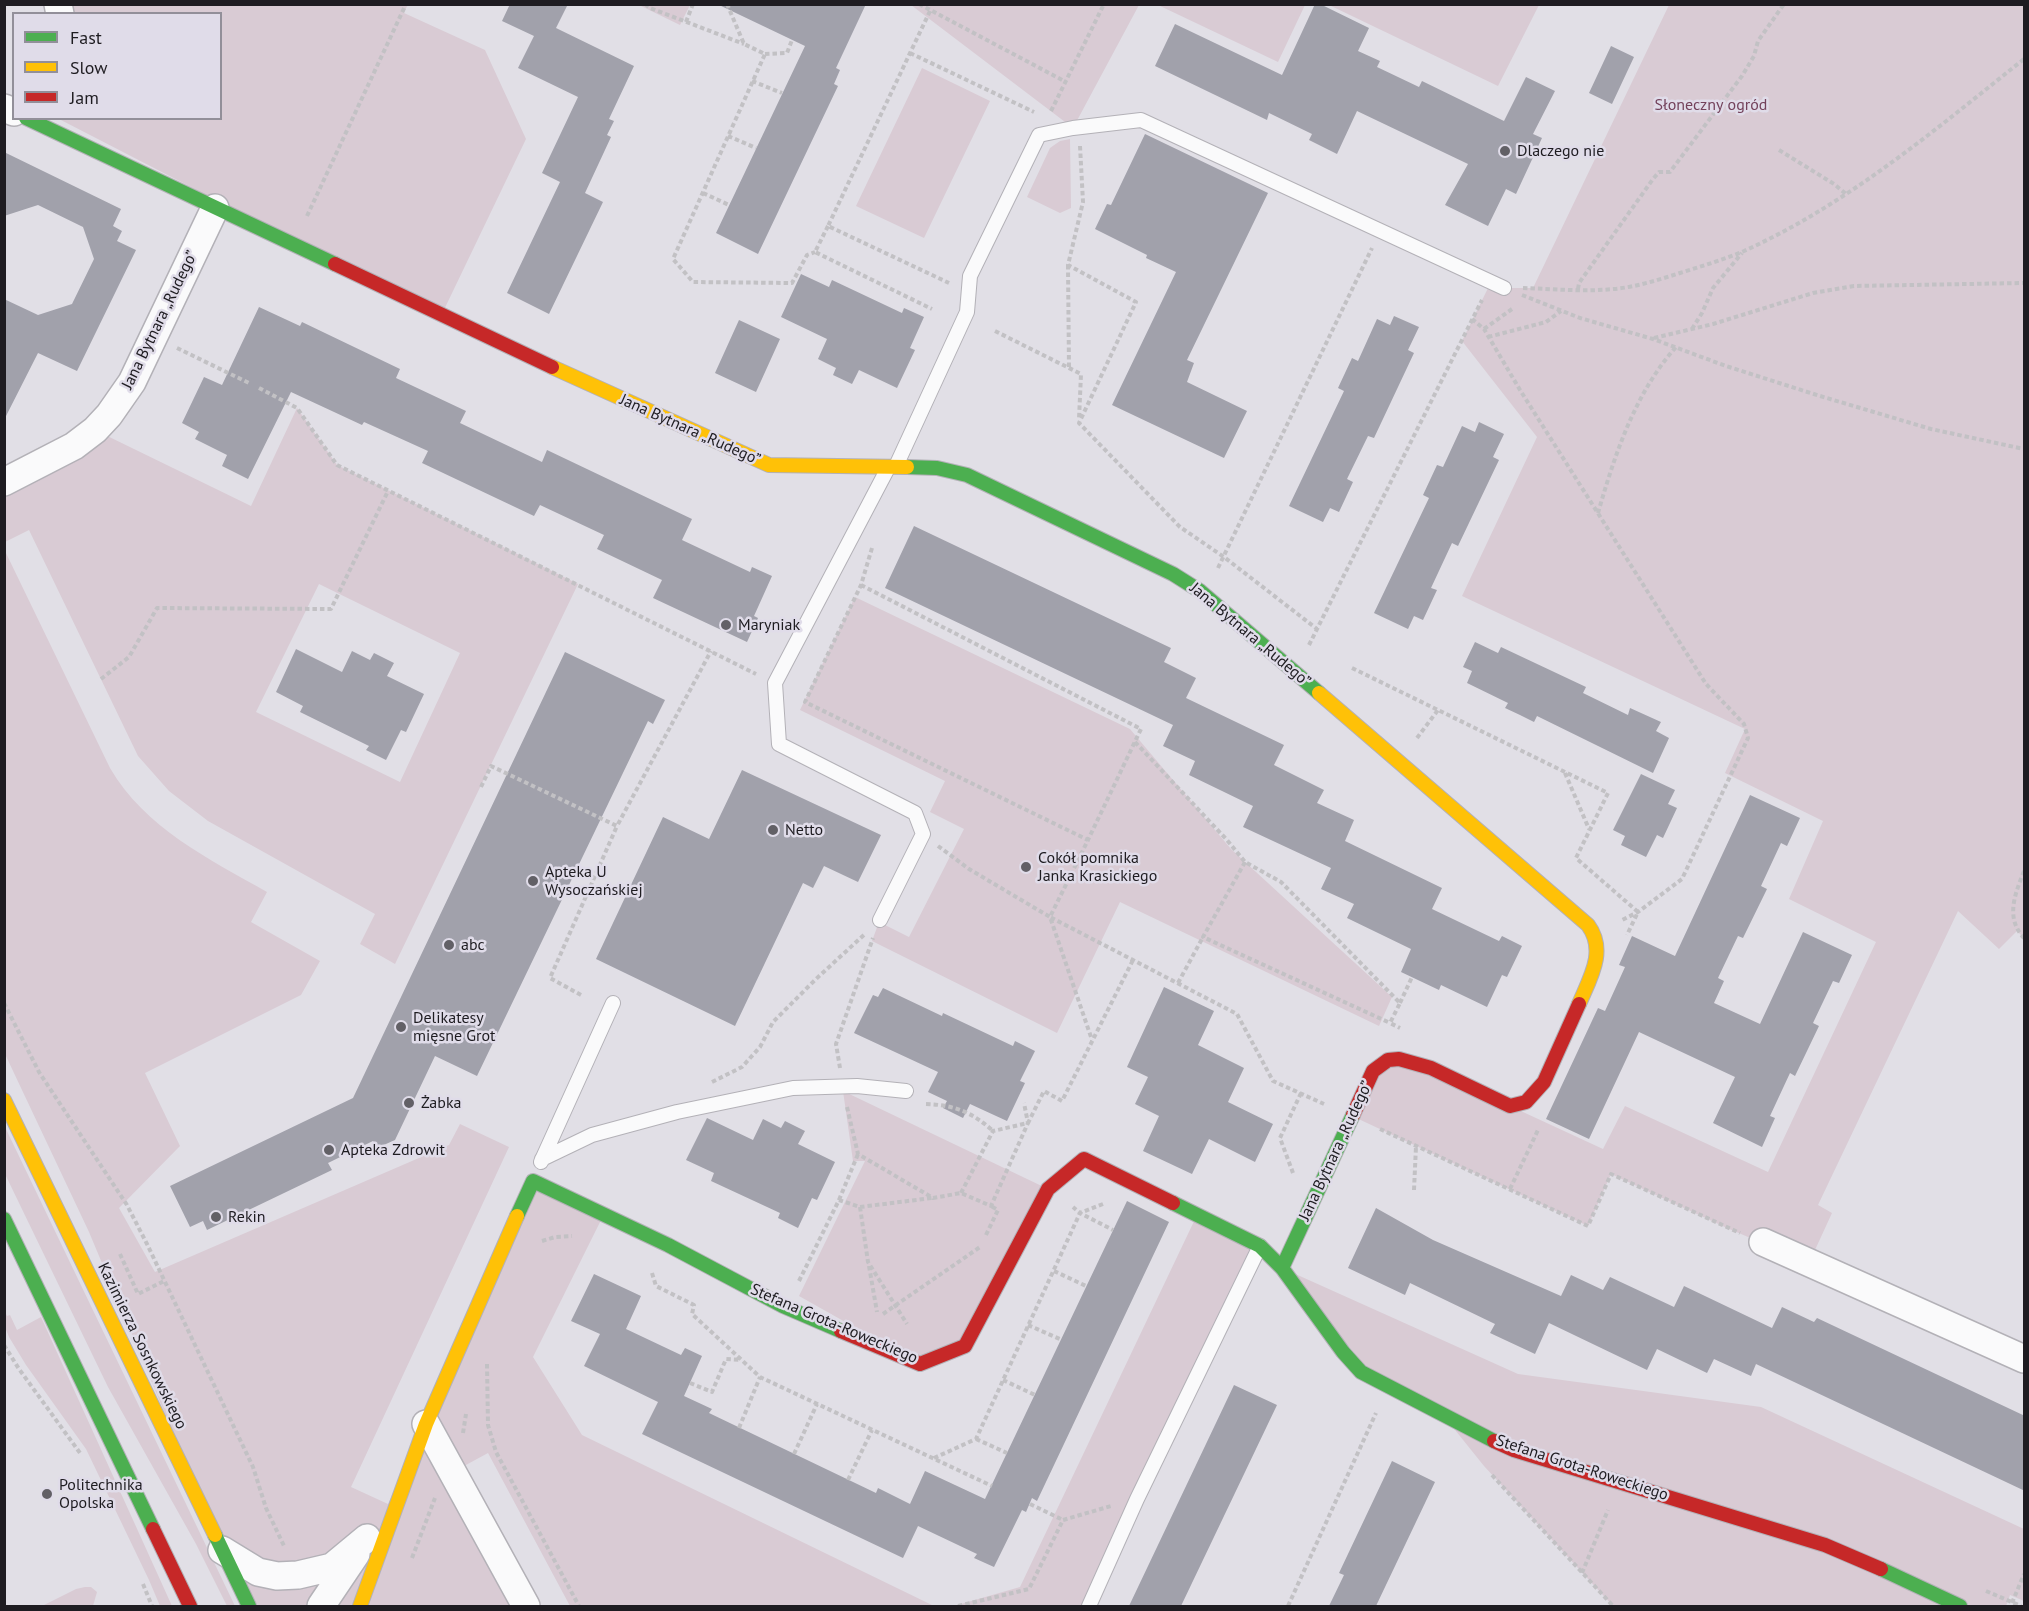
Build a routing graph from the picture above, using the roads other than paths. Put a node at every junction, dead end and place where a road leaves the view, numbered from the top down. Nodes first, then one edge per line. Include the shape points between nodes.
1 (35, 120) edge
2 (62, 126) edge
3 (215, 207) junction
4 (1504, 288) road end
5 (893, 466) junction
6 (4, 482) edge
7 (880, 920) road end
8 (613, 1003) dead end
9 (906, 1091) dead end
10 (4, 1100) edge
11 (542, 1159) junction
12 (533, 1181) junction
13 (4, 1219) edge
14 (1763, 1242) dead end
15 (1260, 1246) junction
16 (1282, 1268) junction
17 (2025, 1359) edge
18 (426, 1424) junction
19 (406, 1474) junction
20 (367, 1538) junction
21 (222, 1550) junction
22 (186, 1602) edge
23 (249, 1606) edge
24 (321, 1606) edge
25 (360, 1606) edge
26 (526, 1606) edge
27 (1089, 1606) edge
28 (1960, 1606) edge

1 - 2 street, Jana Bytnara „Rudego”
2 - 3 street, Jana Bytnara „Rudego”
3 - 5 street, Jana Bytnara „Rudego” via 748,457 769,465
3 - 6 street, Jana Bytnara „Rudego” via 132,382 110,415 74,446
4 - 5 lane via 1141,120 1040,135 970,276 967,312
5 - 7 lane via 775,683 779,744 915,813 923,834
5 - 16 street, Jana Bytnara „Rudego” via 937,468 968,475 1165,570 1206,596 1595,932 1599,946 1596,965 1544,1082 1523,1105 1510,1106 1409,1059 1388,1060 1373,1071
8 - 11 lane
9 - 11 lane via 857,1086 793,1088 677,1112 592,1135
10 - 21 street, Kazimierza Sosnkowskiego
11 - 12 lane
12 - 15 street, Stefana Grota-Roweckiego via 668,1245 783,1306 920,1364 964,1346 1048,1189 1084,1159
12 - 18 street
13 - 22 street
14 - 17 street
15 - 16 street, Stefana Grota-Roweckiego
15 - 27 lane
16 - 28 street, Stefana Grota-Roweckiego via 1361,1372 1514,1450 1825,1545
18 - 19 street
18 - 26 street
19 - 20 street
19 - 25 street
20 - 21 street via 332,1567 298,1575 258,1572
20 - 24 street
21 - 23 street, Kazimierza Sosnkowskiego

